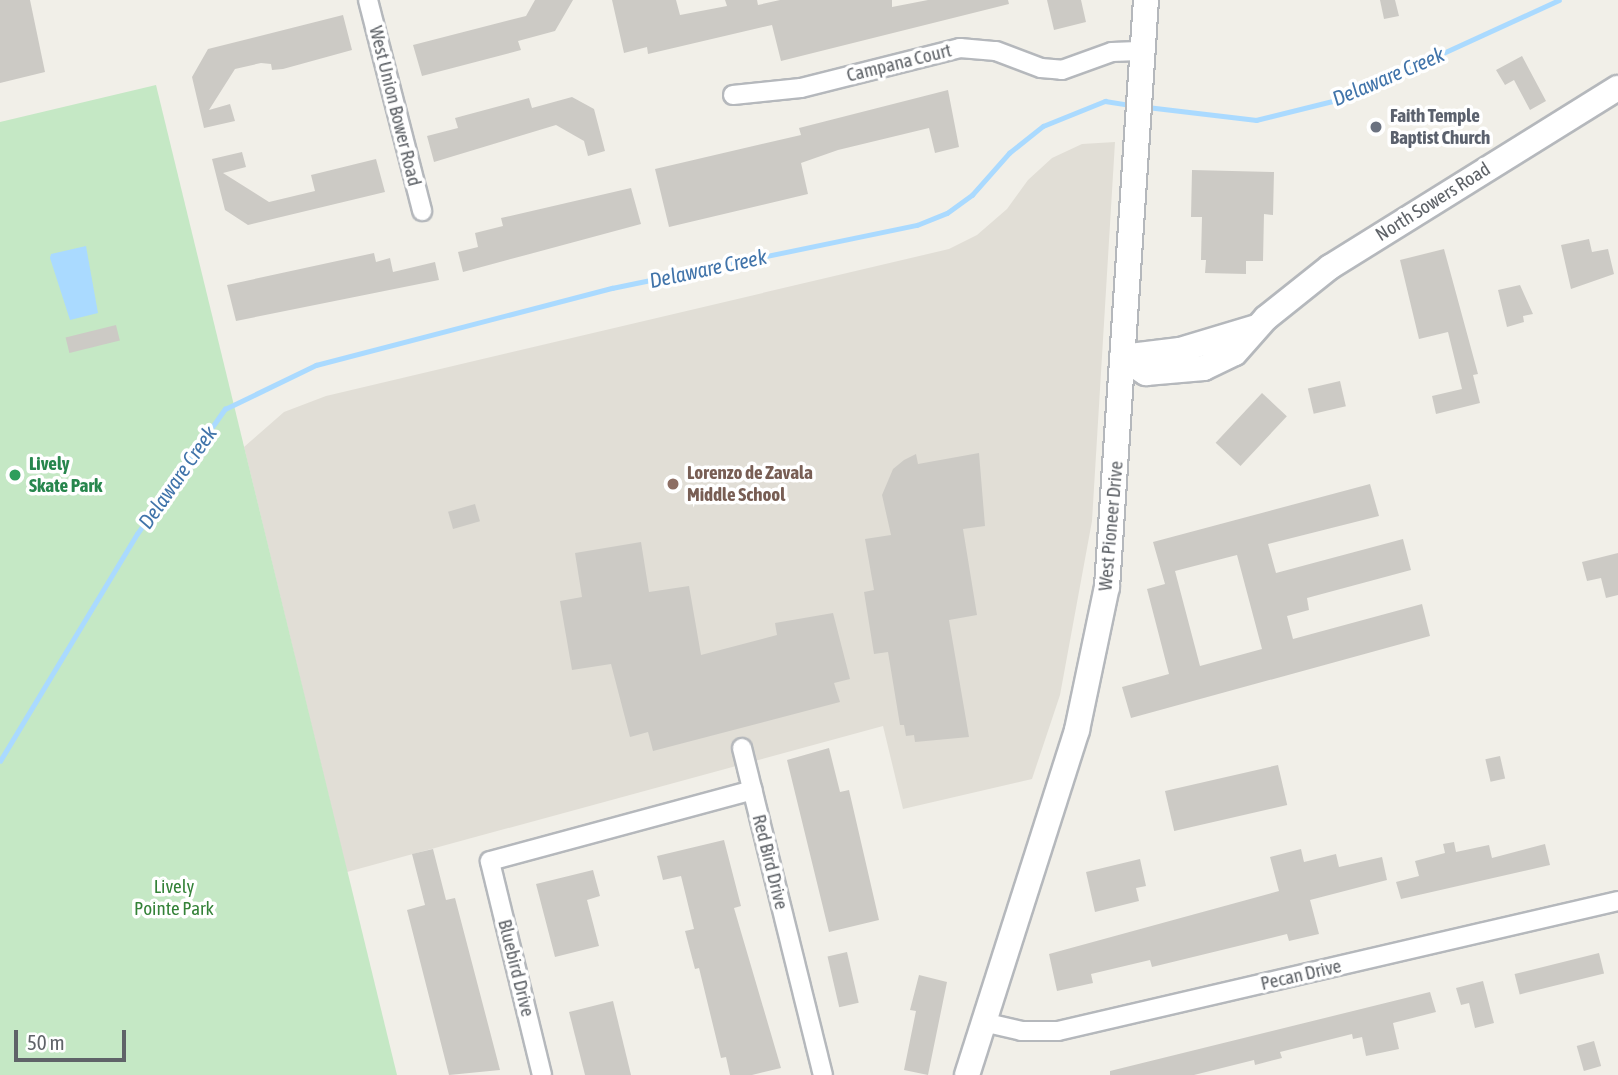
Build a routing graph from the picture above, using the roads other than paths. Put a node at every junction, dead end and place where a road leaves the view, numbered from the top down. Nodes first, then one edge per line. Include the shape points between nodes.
1 (368, 0) edge
2 (1146, 0) edge
3 (1144, 58) junction
4 (1618, 88) edge
5 (733, 95) dead end
6 (422, 211) dead end
7 (1122, 357) junction
8 (741, 748) dead end
9 (753, 790) junction
10 (490, 861) joint
11 (1618, 901) edge
12 (982, 1021) junction
13 (542, 1075) edge
14 (823, 1075) edge
15 (967, 1075) edge

1 - 6 street, West Union Bower Road
2 - 3 main road, West Pioneer Drive
3 - 5 street, Campana Court via 1112,52 1062,70 1041,68 996,51 960,48 801,88
3 - 7 main road, West Pioneer Drive
4 - 7 main road, North Sowers Road via 1355,250 1256,327 1181,350
7 - 12 main road, West Pioneer Drive via 1112,552 1098,631 1077,730
8 - 9 street
9 - 10 street, Red Bird Drive
9 - 14 street, Red Bird Drive
10 - 13 street, Bluebird Drive
11 - 12 street, Pecan Drive via 1058,1031 1013,1030
12 - 15 main road, West Pioneer Drive

